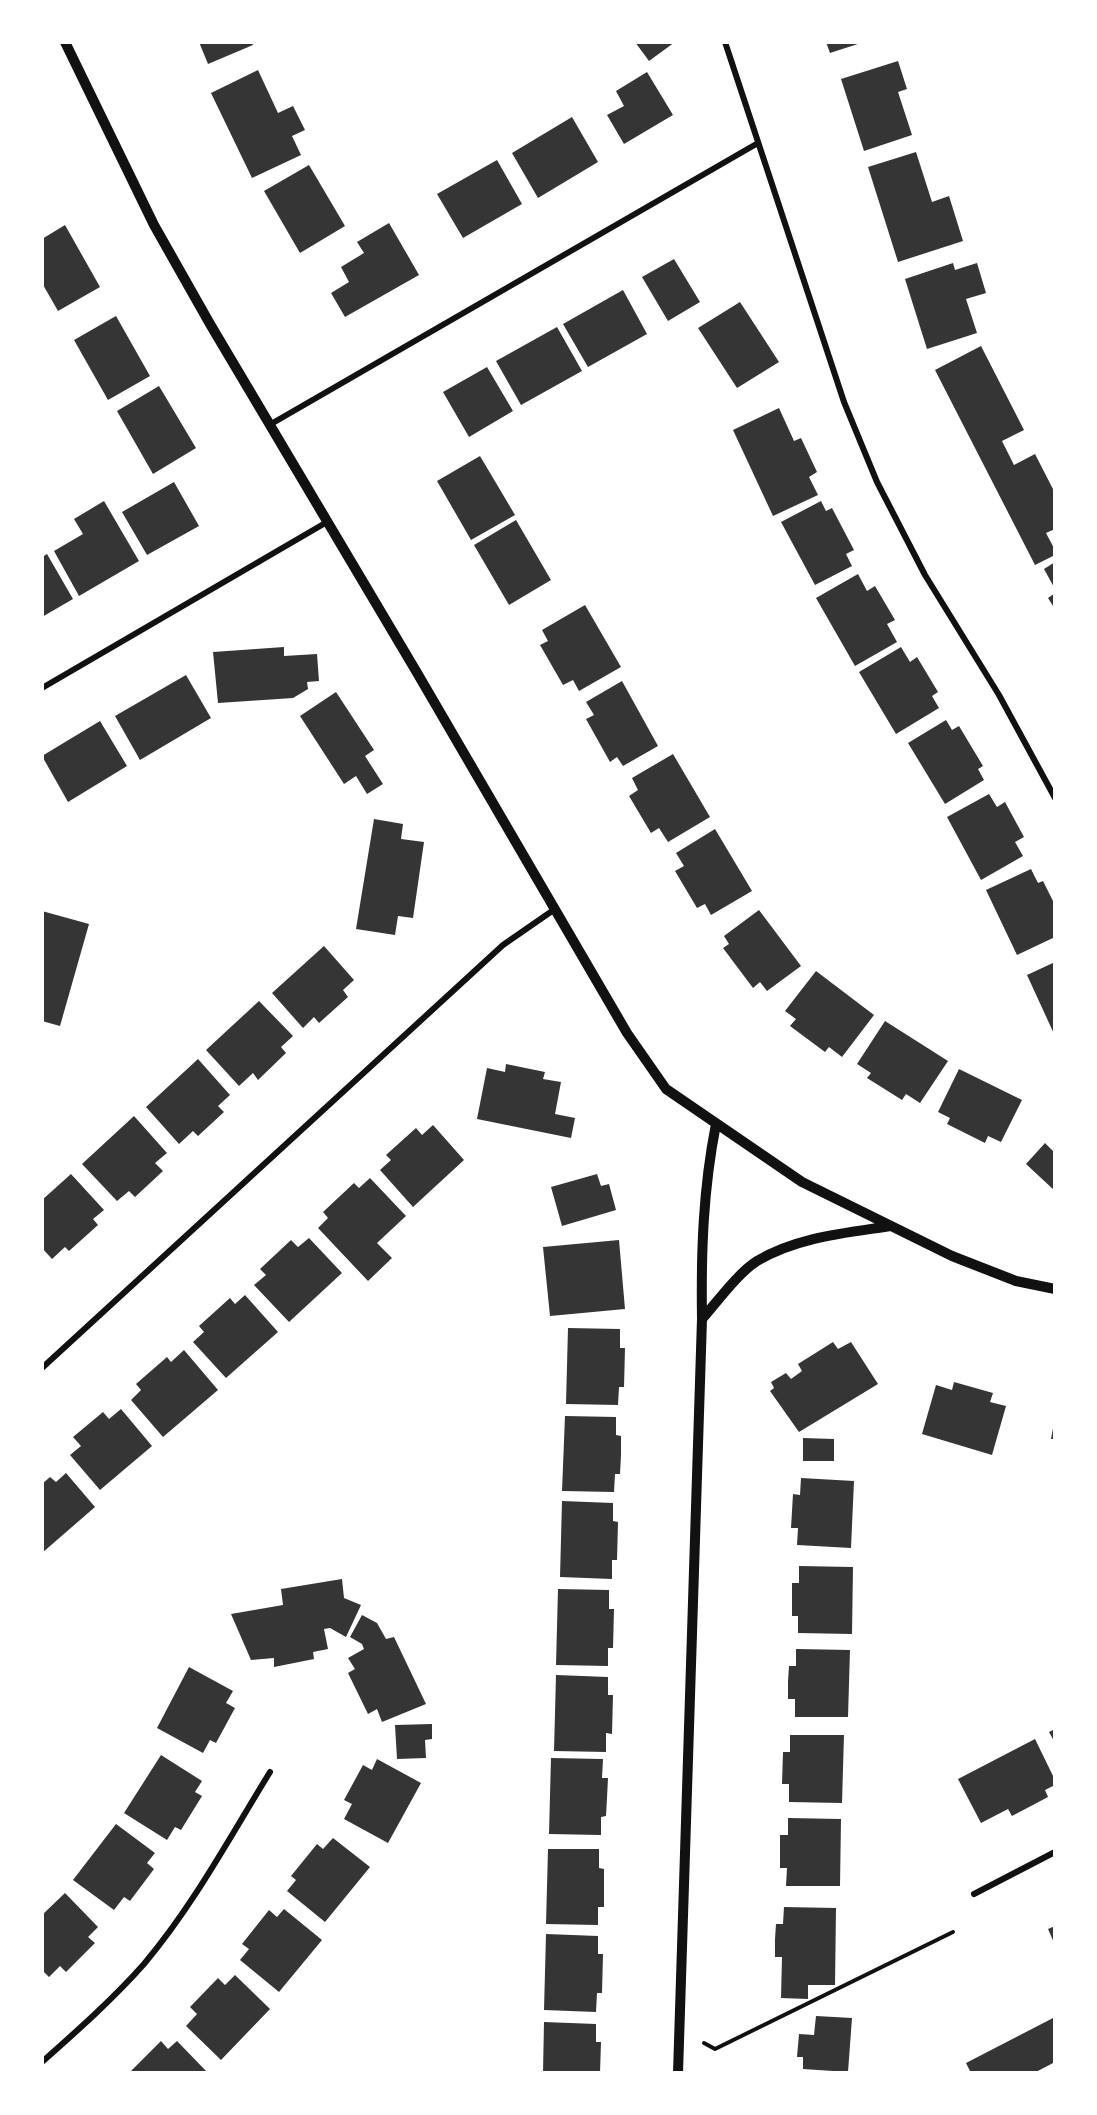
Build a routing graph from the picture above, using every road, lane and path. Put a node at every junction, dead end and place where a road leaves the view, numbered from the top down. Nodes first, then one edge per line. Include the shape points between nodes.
1 (65, 42) edge
2 (725, 42) edge
3 (758, 143) junction
4 (271, 424) junction
5 (327, 522) junction
6 (42, 688) edge
7 (1055, 798) edge
8 (555, 909) junction
9 (716, 1124) junction
10 (892, 1226) junction
11 (1055, 1289) edge
12 (702, 1319) junction
13 (42, 1368) edge
14 (270, 1772) dead end
15 (1055, 1852) edge
16 (974, 1894) dead end
17 (953, 1932) dead end
18 (703, 2042) dead end
19 (42, 2062) edge
20 (678, 2073) edge

1 - 4 street via 154,225
2 - 3 street
3 - 4 street
3 - 7 street via 844,402 877,482 925,575 999,695
4 - 5 street
5 - 6 street
5 - 8 street
8 - 9 street via 627,1033 666,1089
8 - 13 street via 503,945
9 - 10 street via 802,1182
9 - 12 street via 704,1206
10 - 11 street via 952,1256 1016,1281
10 - 12 street via 816,1238 755,1262
12 - 20 street
14 - 19 street via 193,1898 144,1963 87,2023
15 - 16 street
17 - 18 path via 715,2049

